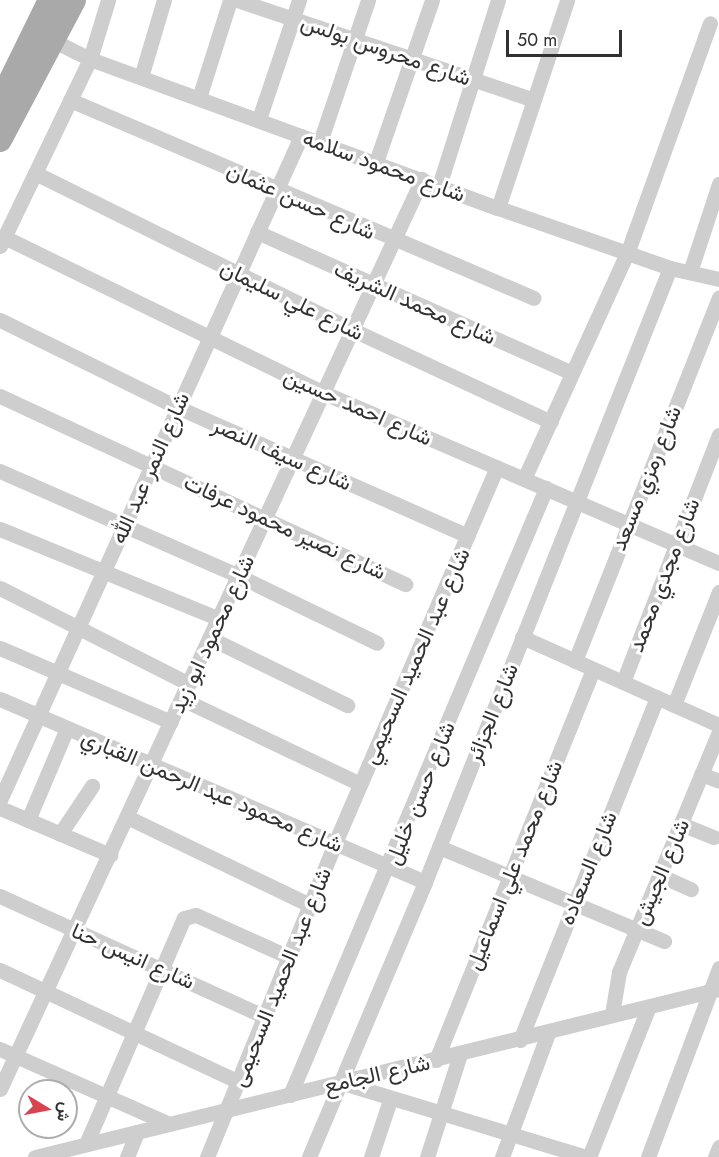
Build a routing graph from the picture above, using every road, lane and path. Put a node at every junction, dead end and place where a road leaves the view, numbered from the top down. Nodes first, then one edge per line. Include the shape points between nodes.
1 (50, 0) edge
2 (74, 0) edge
3 (108, 0) edge
4 (164, 0) edge
5 (230, 0) edge
6 (237, 0) edge
7 (300, 0) edge
8 (368, 0) edge
9 (432, 0) edge
10 (498, 0) edge
11 (567, 0) edge
12 (293, 19) junction
13 (710, 23) dead end
14 (355, 40) junction
15 (54, 41) junction
16 (90, 59) junction
17 (413, 60) junction
18 (141, 76) junction
19 (472, 79) junction
20 (1, 96) edge
21 (199, 98) junction
22 (70, 100) junction
23 (534, 100) junction
24 (259, 119) junction
25 (301, 136) junction
26 (0, 140) edge
27 (320, 142) junction
28 (376, 162) junction
29 (35, 173) junction
30 (422, 179) junction
31 (719, 184) edge
32 (439, 186) junction
33 (276, 190) junction
34 (498, 208) junction
35 (257, 232) junction
36 (2, 241) edge
37 (394, 241) junction
38 (627, 251) junction
39 (670, 268) junction
40 (690, 272) junction
41 (238, 273) junction
42 (719, 279) edge
43 (374, 284) junction
44 (719, 297) edge
45 (534, 298) dead end
46 (0, 320) edge
47 (352, 330) junction
48 (209, 338) junction
49 (572, 373) junction
50 (324, 393) junction
51 (0, 396) edge
52 (177, 407) junction
53 (551, 422) junction
54 (719, 435) edge
55 (293, 459) junction
56 (152, 465) junction
57 (497, 467) junction
58 (0, 471) edge
59 (524, 479) junction
60 (546, 488) junction
61 (577, 502) junction
62 (266, 518) junction
63 (627, 524) junction
64 (124, 525) junction
65 (0, 529) edge
66 (468, 536) junction
67 (676, 544) junction
68 (719, 563) edge
69 (105, 572) junction
70 (239, 576) junction
71 (405, 584) dead end
72 (0, 588) edge
73 (719, 592) edge
74 (219, 619) junction
75 (78, 627) junction
76 (210, 638) junction
77 (522, 638) junction
78 (377, 643) dead end
79 (0, 648) edge
80 (575, 661) junction
81 (593, 669) junction
82 (58, 673) junction
83 (623, 682) junction
84 (189, 684) junction
85 (657, 697) junction
86 (0, 699) edge
87 (182, 699) junction
88 (347, 705) dead end
89 (674, 705) junction
90 (38, 715) junction
91 (171, 722) junction
92 (719, 725) edge
93 (67, 728) junction
94 (719, 732) edge
95 (152, 764) junction
96 (702, 774) junction
97 (719, 781) edge
98 (360, 783) junction
99 (92, 786) dead end
100 (0, 800) edge
101 (0, 808) edge
102 (128, 817) junction
103 (28, 820) junction
104 (681, 824) junction
105 (60, 834) junction
106 (714, 837) dead end
107 (335, 843) junction
108 (439, 847) junction
109 (110, 855) junction
110 (390, 867) junction
111 (659, 874) junction
112 (510, 876) junction
113 (425, 882) junction
114 (691, 889) dead end
115 (0, 896) edge
116 (574, 903) junction
117 (310, 904) junction
118 (636, 929) junction
119 (75, 930) junction
120 (664, 940) dead end
121 (289, 957) junction
122 (719, 968) edge
123 (162, 969) junction
124 (0, 970) edge
125 (715, 990) edge
126 (47, 992) junction
127 (649, 1006) junction
128 (612, 1014) junction
129 (265, 1017) junction
130 (135, 1033) junction
131 (548, 1033) junction
132 (520, 1040) junction
133 (0, 1049) edge
134 (460, 1054) junction
135 (17, 1057) junction
136 (436, 1060) junction
137 (239, 1082) junction
138 (343, 1083) junction
139 (0, 1089) edge
140 (290, 1095) junction
141 (104, 1099) junction
142 (390, 1100) junction
143 (228, 1111) junction
144 (441, 1114) junction
145 (169, 1124) junction
146 (137, 1132) junction
147 (511, 1132) junction
148 (86, 1144) junction
149 (719, 1147) edge
150 (43, 1156) edge
151 (127, 1157) edge
152 (207, 1157) edge
153 (309, 1157) edge
154 (370, 1157) edge
155 (427, 1157) edge
156 (502, 1157) edge
157 (587, 1157) edge
158 (648, 1157) edge
159 (715, 1157) edge

1 - 20 main road
2 - 15 main road
3 - 16 street
4 - 18 street
5 - 21 street
6 - 12 street, شارع محروس بولس
7 - 12 street
8 - 14 street
9 - 17 street
10 - 19 street
11 - 23 street
12 - 14 street, شارع محروس بولس
12 - 24 street
13 - 38 street
14 - 17 street, شارع محروس بولس
14 - 27 street
15 - 16 street, شارع محمود سلامه
15 - 26 main road
16 - 18 street, شارع محمود سلامه
16 - 22 street
17 - 19 street, شارع محروس بولس
17 - 28 street
18 - 21 street, شارع محمود سلامه
19 - 23 street, شارع محروس بولس
19 - 32 street
21 - 24 street, شارع محمود سلامه
22 - 29 street
22 - 33 street, شارع حسن عثمان
23 - 34 street
24 - 25 street, شارع محمود سلامه
25 - 27 street, شارع محمود سلامه
25 - 33 street, شارع النمر عبد الله
27 - 28 street, شارع محمود سلامه
28 - 30 street, شارع محمود سلامه
29 - 36 street
29 - 41 street, شارع علي سليمان
30 - 32 street, شارع محمود سلامه
30 - 37 street, شارع محمود ابو زيد
31 - 40 street
32 - 34 street, شارع محمود سلامه
33 - 35 street, شارع النمر عبد الله
33 - 37 street, شارع حسن عثمان
34 - 38 street, شارع محمود سلامه
35 - 41 street, شارع النمر عبد الله
35 - 43 street, شارع محمد الشريف
36 - 48 street, شارع احمد حسين
37 - 43 street, شارع محمود ابو زيد
37 - 45 street, شارع حسن عثمان
38 - 39 street, شارع محمود سلامه
38 - 49 street
39 - 40 street, شارع محمود سلامه
39 - 61 street, شارع الجزائر
40 - 42 street, شارع محمود سلامه
41 - 47 street, شارع علي سليمان
41 - 48 street, شارع النمر عبد الله
43 - 47 street, شارع محمود ابو زيد
43 - 49 street, شارع محمد الشريف
44 - 63 street, شارع رمزي مسعد
46 - 52 street, شارع سيف النصر
47 - 50 street, شارع محمود ابو زيد
47 - 53 street, شارع علي سليمان
48 - 50 street, شارع احمد حسين
48 - 52 street, شارع النمر عبد الله
49 - 53 street
50 - 55 street, شارع محمود ابو زيد
50 - 57 street, شارع احمد حسين
51 - 56 street, شارع نصير محمود عرفات
52 - 55 street, شارع سيف النصر
52 - 56 street, شارع النمر عبد الله
53 - 59 street
54 - 67 street, شارع مجدي محمد
55 - 62 street, شارع محمود ابو زيد
55 - 66 street, شارع سيف النصر
56 - 62 street, شارع نصير محمود عرفات
56 - 64 street, شارع النمر عبد الله
57 - 59 street, شارع احمد حسين
57 - 66 street, شارع عبد الحميد السحيمي
58 - 64 street
59 - 60 street, شارع احمد حسين
60 - 61 street, شارع احمد حسين
60 - 110 street, شارع حسن خليل
61 - 63 street, شارع احمد حسين
61 - 77 street, شارع الجزائر
62 - 70 street, شارع محمود ابو زيد
62 - 71 street, شارع نصير محمود عرفات
63 - 67 street, شارع احمد حسين
63 - 80 street, شارع رمزي مسعد
64 - 69 street, شارع النمر عبد الله
64 - 70 street
65 - 69 street
66 - 98 street, شارع عبد الحميد السحيمي
67 - 68 street, شارع احمد حسين
67 - 83 street, شارع مجدي محمد
69 - 74 street
69 - 75 street, شارع النمر عبد الله
70 - 74 street, شارع محمود ابو زيد
70 - 78 street
72 - 75 street
73 - 89 street
74 - 76 street, شارع محمود ابو زيد
75 - 82 street, شارع النمر عبد الله
75 - 84 street
76 - 84 street, شارع محمود ابو زيد
76 - 88 street
77 - 80 street
77 - 108 street, شارع الجزائر
79 - 82 street
80 - 81 street
81 - 83 street
81 - 112 street, شارع محمد علي اسماعيل
82 - 90 street, شارع النمر عبد الله
82 - 91 street
83 - 85 street
84 - 87 street, شارع محمود ابو زيد
85 - 89 street
85 - 116 street, شارع السعاده
86 - 90 street, شارع محمود عبد الرحمن القباري
87 - 91 street, شارع محمود ابو زيد
87 - 98 street
89 - 92 street
90 - 93 street, شارع محمود عبد الرحمن القباري
90 - 100 street, شارع النمر عبد الله
91 - 95 street, شارع محمود ابو زيد
93 - 95 street, شارع محمود عبد الرحمن القباري
93 - 103 street
94 - 96 street, شارع الجيش
95 - 102 street, شارع محمود ابو زيد
95 - 107 street, شارع محمود عبد الرحمن القباري
96 - 97 street
96 - 104 street, شارع الجيش
98 - 107 street, شارع عبد الحميد السحيمي
99 - 105 street
101 - 103 street
102 - 109 street, شارع محمود ابو زيد
102 - 117 street
103 - 105 street
104 - 106 street
104 - 111 street, شارع الجيش
105 - 109 street
107 - 110 street, شارع محمود عبد الرحمن القباري
107 - 117 street, شارع عبد الحميد السحيمى
108 - 112 street
108 - 113 street, شارع الجزائر
109 - 119 street, شارع محمود ابو زيد
110 - 113 street, شارع محمود عبد الرحمن القباري
110 - 140 street, شارع حسن خليل
111 - 114 street
111 - 118 street, شارع الجيش
112 - 116 street
112 - 136 street, شارع محمد علي اسماعيل
113 - 138 street, شارع الجزائر
115 - 119 street, شارع انيس حنا
116 - 118 street
116 - 132 street, شارع السعاده
117 - 121 street, شارع عبد الحميد السحيمى
118 - 120 street
118 - 128 street, شارع الجيش via 617,979
119 - 123 street, شارع انيس حنا
119 - 126 street, شارع محمود ابو زيد
121 - 123 street via 196,915 184,918
121 - 129 street, شارع عبد الحميد السحيمى
122 - 125 street
123 - 129 street, شارع انيس حنا
123 - 130 street
124 - 126 street
125 - 127 street, شارع الجامع
125 - 158 street
126 - 130 street
126 - 135 street, شارع محمود ابو زيد
127 - 128 street, شارع الجامع
127 - 157 street
128 - 131 street, شارع الجامع
129 - 137 street, شارع عبد الحميد السحيمى
130 - 137 street
130 - 141 street
131 - 132 street, شارع الجامع
131 - 147 street
132 - 134 street, شارع الجامع
133 - 135 street
134 - 136 street, شارع الجامع
134 - 144 street
135 - 139 street, شارع محمود ابو زيد
135 - 141 street
136 - 138 street, شارع الجامع
137 - 143 street, شارع عبد الحميد السحيمى
138 - 140 street, شارع الجامع
138 - 142 street
138 - 153 street, شارع الجزائر
140 - 143 street, شارع الجامع
141 - 145 street
141 - 148 street
142 - 144 street
142 - 154 street
143 - 145 street, شارع الجامع
143 - 152 street, شارع عبد الحميد السحيمى
144 - 147 street
144 - 155 street
145 - 146 street, شارع الجامع
146 - 148 street, شارع الجامع
146 - 151 street
147 - 156 street
147 - 157 street
148 - 150 street, شارع الجامع
149 - 159 street

